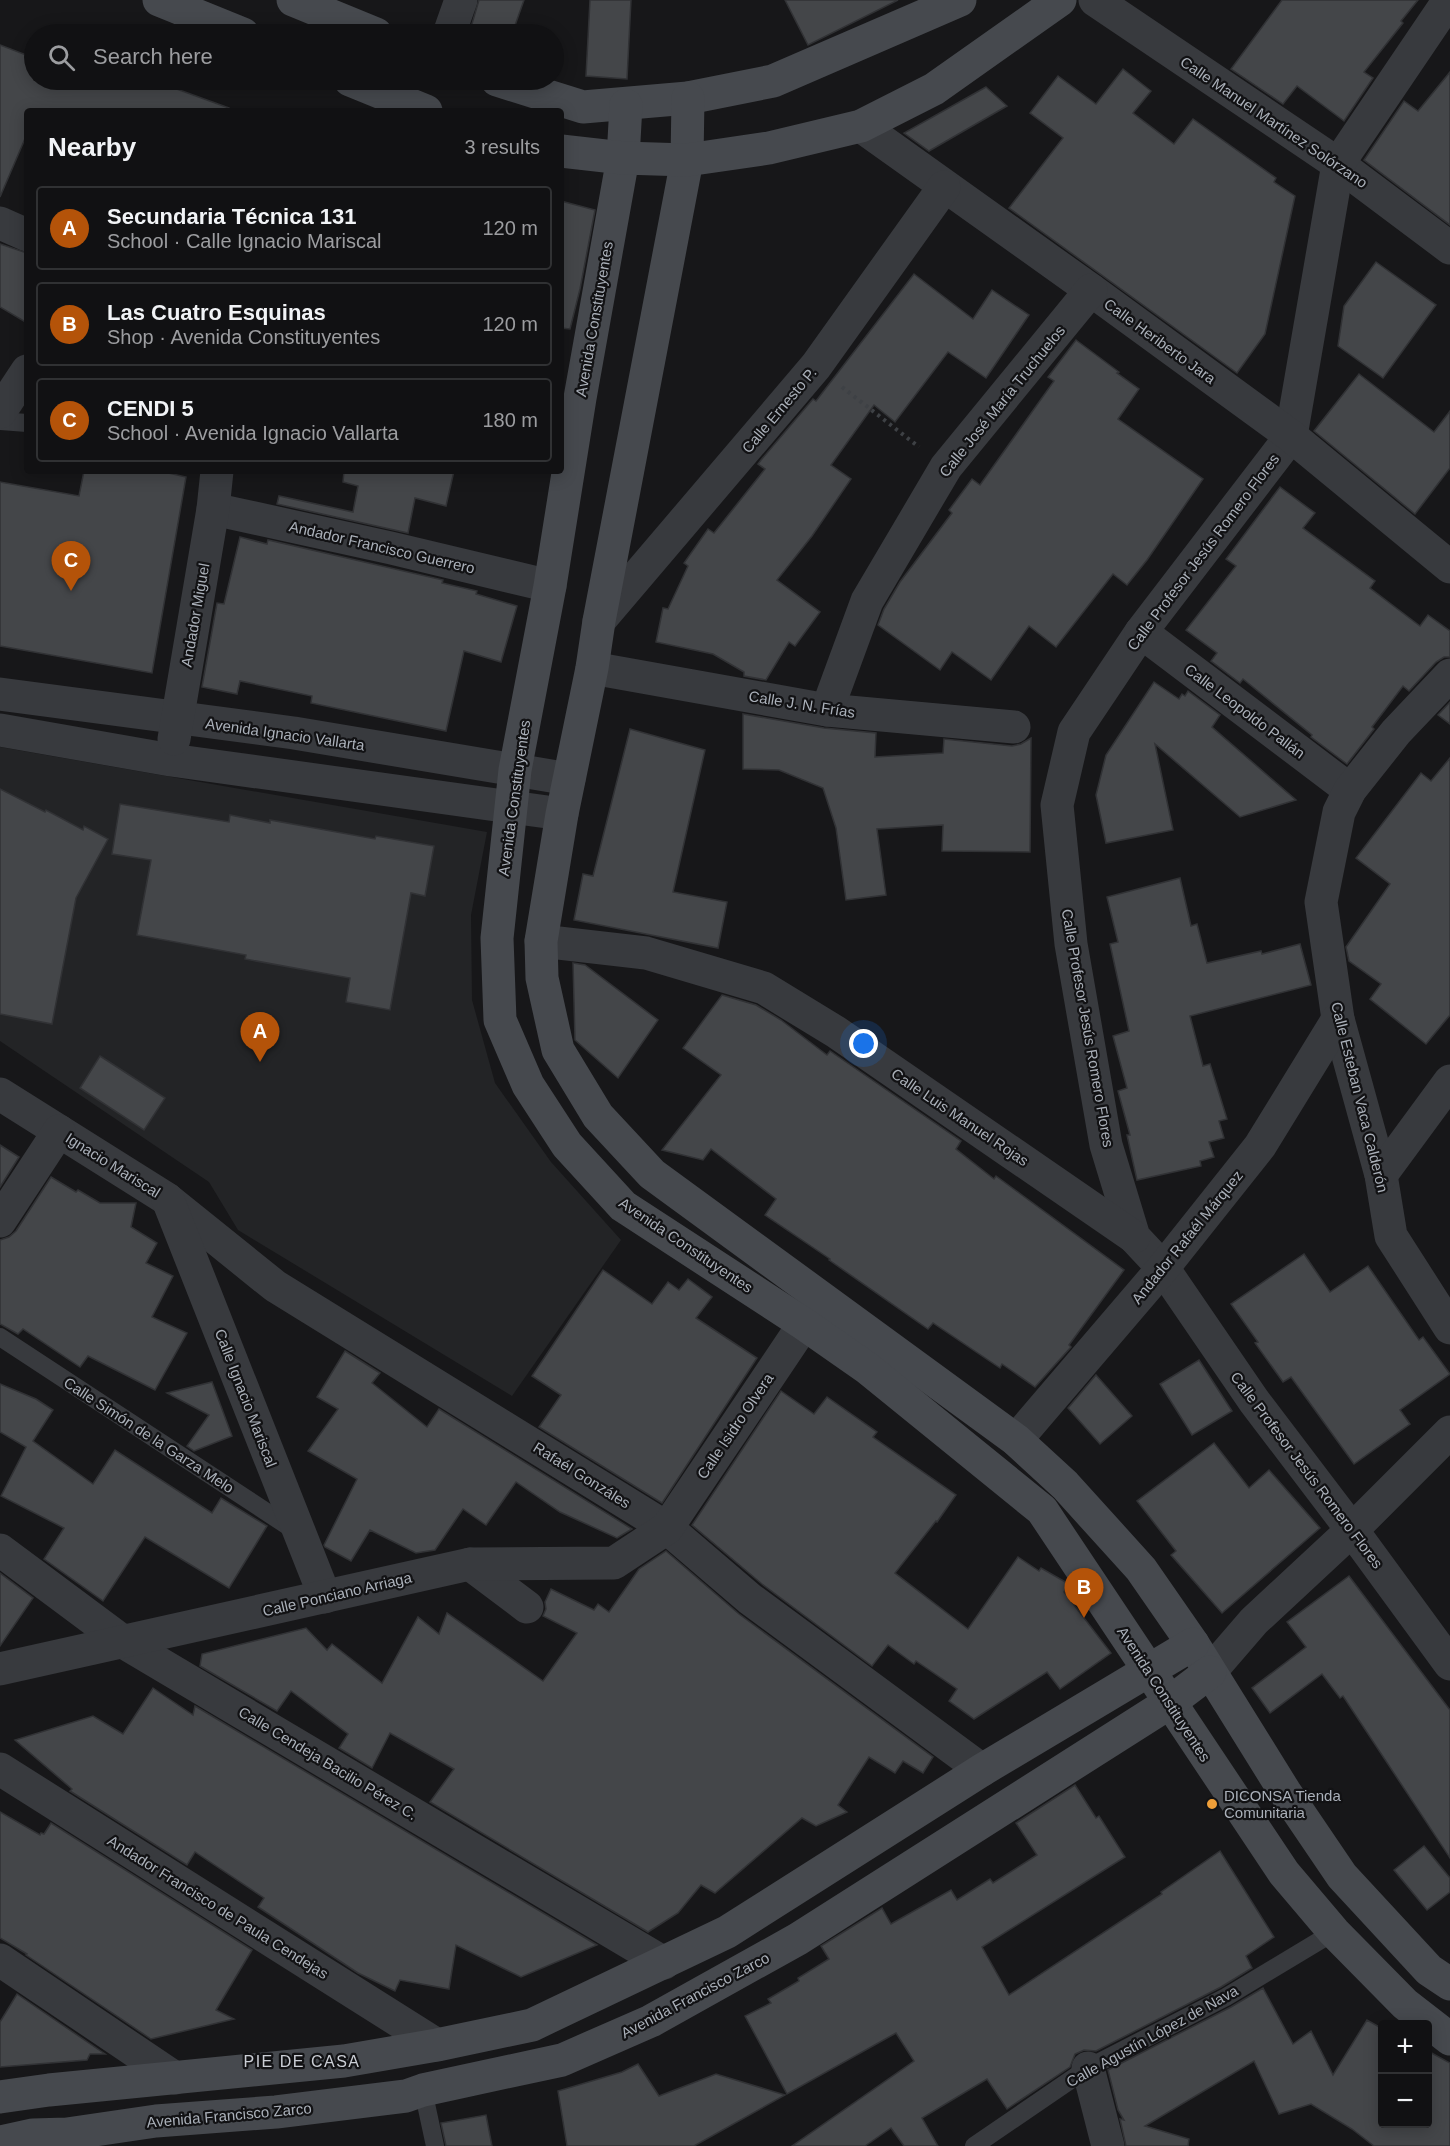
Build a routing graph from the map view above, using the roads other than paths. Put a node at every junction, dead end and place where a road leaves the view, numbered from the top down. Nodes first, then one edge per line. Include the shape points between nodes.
1 (293, 0) edge
2 (461, 0) edge
3 (960, 0) edge
4 (1060, 0) edge
5 (1095, 0) edge
6 (1449, 0) edge
7 (168, 2) edge
8 (220, 24) edge
9 (352, 24) edge
10 (453, 24) edge
11 (375, 90) edge
12 (529, 90) edge
13 (688, 98) junction
14 (626, 105) junction
15 (419, 108) edge
16 (861, 126) junction
17 (564, 151) edge
18 (623, 158) junction
19 (687, 160) junction
20 (1338, 164) junction
21 (944, 187) junction
22 (0, 223) edge
23 (24, 235) edge
24 (1450, 248) edge
25 (1091, 290) junction
26 (24, 376) edge
27 (570, 395) edge
28 (0, 412) edge
29 (0, 421) edge
30 (24, 423) edge
31 (1291, 436) junction
32 (564, 452) edge
33 (217, 474) edge
34 (562, 474) edge
35 (213, 509) junction
36 (1450, 567) edge
37 (550, 586) junction
38 (599, 621) junction
39 (1141, 632) junction
40 (592, 668) junction
41 (1450, 675) edge
42 (0, 694) edge
43 (827, 710) junction
44 (177, 718) junction
45 (1014, 727) dead end
46 (0, 730) edge
47 (171, 760) junction
48 (515, 770) junction
49 (569, 779) junction
50 (1350, 790) junction
51 (511, 807) junction
52 (562, 814) junction
53 (541, 941) junction
54 (1338, 1019) junction
55 (1450, 1081) edge
56 (0, 1094) edge
57 (59, 1131) junction
58 (1381, 1175) junction
59 (167, 1199) junction
60 (0, 1221) edge
61 (1134, 1237) junction
62 (1163, 1268) junction
63 (804, 1324) junction
64 (1450, 1328) edge
65 (0, 1336) edge
66 (899, 1374) junction
67 (1450, 1432) edge
68 (1016, 1440) junction
69 (667, 1528) junction
70 (1352, 1530) junction
71 (298, 1533) junction
72 (0, 1550) edge
73 (470, 1564) junction
74 (325, 1597) junction
75 (527, 1607) dead end
76 (1254, 1621) junction
77 (125, 1642) junction
78 (1193, 1644) junction
79 (1450, 1664) edge
80 (0, 1669) edge
81 (1150, 1671) junction
82 (1210, 1672) junction
83 (1169, 1703) junction
84 (0, 1769) edge
85 (982, 1770) junction
86 (1284, 1792) junction
87 (1244, 1814) junction
88 (1334, 1932) junction
89 (0, 1960) edge
90 (664, 1963) junction
91 (1450, 1984) edge
92 (1450, 2039) edge
93 (436, 2045) junction
94 (1088, 2068) junction
95 (175, 2078) junction
96 (423, 2090) junction
97 (0, 2097) edge
98 (68, 2140) edge
99 (0, 2142) edge
100 (435, 2146) edge
101 (974, 2146) edge
102 (1108, 2146) edge

1 - 9 street
2 - 10 street
3 - 13 street via 773,81
4 - 16 street via 934,89
5 - 20 street, Calle Manuel Martínez Solórzano
6 - 20 street, Calle Profesor Jesús Romero Flores
7 - 8 street
11 - 15 street
12 - 14 street via 583,107
13 - 14 street
13 - 19 street, Avenida Constituyentes
14 - 18 street, Avenida Constituyentes
16 - 19 street via 769,148
16 - 21 street, Calle Heriberto Jara
17 - 18 street
18 - 19 street
18 - 27 street, Avenida Constituyentes
19 - 38 street, Avenida Constituyentes
20 - 24 street, Calle Manuel Martínez Solórzano
20 - 31 street, Calle Profesor Jesús Romero Flores
21 - 25 street, Calle Heriberto Jara
21 - 38 street, Calle Ernesto P. via 816,366
22 - 23 street
25 - 31 street, Calle Heriberto Jara
25 - 43 street, Calle José María Truchuelos via 946,467 867,602
26 - 28 street
27 - 32 street, Avenida Constituyentes
29 - 30 lane
31 - 36 street, Calle Heriberto Jara
31 - 39 street, Calle Profesor Jesús Romero Flores
33 - 35 street, Andador Miguel
34 - 37 street, Avenida Constituyentes
35 - 37 street, Andador Francisco Guerrero
35 - 44 street, Andador Miguel
37 - 48 street, Avenida Constituyentes
38 - 40 street, Avenida Constituyentes
39 - 50 street, Calle Leopoldo Pallán
39 - 61 street, Calle Profesor Jesús Romero Flores via 1074,732 1057,805 1071,944 1106,1145
40 - 43 street, Calle J. N. Frías
40 - 49 street, Avenida Constituyentes
41 - 50 street, Calle Esteban Vaca Calderón via 1396,732
42 - 44 street, Avenida Ignacio Vallarta
43 - 45 street, Calle J. N. Frías
44 - 47 street, Andador Miguel
44 - 48 street, Avenida Ignacio Vallarta
46 - 47 street
47 - 51 street
48 - 49 street, Avenida Ignacio Vallarta
48 - 51 street, Avenida Constituyentes
49 - 52 street, Avenida Constituyentes
50 - 54 street, Calle Esteban Vaca Calderón via 1340,812 1321,902
51 - 52 street
51 - 63 street, Avenida Constituyentes via 497,938 500,1020 528,1085 567,1145 623,1206
52 - 53 street, Avenida Constituyentes
53 - 61 street, Calle Luis Manuel Rojas via 646,953 764,988 836,1032
53 - 66 street, Avenida Constituyentes via 542,978 558,1050 598,1116 652,1174
54 - 58 street, Calle Esteban Vaca Calderón
54 - 62 street, Andador Rafaél Márquez via 1260,1146
55 - 58 street
56 - 57 street, Ignacio Mariscal
57 - 59 street, Ignacio Mariscal
57 - 60 street
58 - 64 street, Calle Esteban Vaca Calderón via 1391,1236
59 - 69 street, Rafaél Gonzáles via 275,1286
59 - 71 street, Calle Ignacio Mariscal
61 - 62 street, Calle Profesor Jesús Romero Flores
62 - 68 street, Andador Rafaél Márquez
62 - 70 street, Calle Profesor Jesús Romero Flores via 1254,1401
63 - 66 street, Avenida Constituyentes via 867,1368
63 - 69 street, Calle Isidro Olvera
65 - 71 lane, Calle Simón de la Garza Melo
66 - 68 street, Avenida Constituyentes
66 - 81 street, Avenida Constituyentes via 1042,1510
67 - 70 street
68 - 78 street, Avenida Constituyentes via 1065,1485 1141,1569
69 - 73 street, Calle Ponciano Arriaga via 614,1563
69 - 85 street, Rafaél Gonzáles via 750,1599
70 - 76 street
70 - 79 street, Calle Profesor Jesús Romero Flores
71 - 74 street, Calle Ignacio Mariscal
72 - 77 street, Calle Cendeja Bacilio Pérez C.
73 - 74 street, Calle Ponciano Arriaga
73 - 75 street
74 - 77 street, Calle Ponciano Arriaga
76 - 78 street
76 - 82 street
77 - 80 street, Calle Ponciano Arriaga
77 - 90 street, Calle Cendeja Bacilio Pérez C.
78 - 81 street
78 - 82 street, Avenida Constituyentes
81 - 83 street, Avenida Constituyentes
81 - 85 street
82 - 83 street, Avenida Francisco Zarco
82 - 86 street, Avenida Constituyentes
83 - 87 street, Avenida Constituyentes
83 - 96 street, Avenida Francisco Zarco via 798,1939 651,2021 562,2060
84 - 93 street, Andador Francisco de Paula Cendejas
85 - 90 street via 727,1932
86 - 87 street
86 - 91 street, Avenida Constituyentes via 1342,1876 1429,1970
87 - 88 street, Avenida Constituyentes via 1284,1873
88 - 92 street, Avenida Constituyentes via 1406,2004
88 - 94 lane, Calle Agustín López de Nava via 1226,1997
89 - 95 street
90 - 93 street via 532,2025
93 - 95 street via 344,2061
94 - 101 lane, Calle Agustín López de Nava
94 - 102 street
95 - 97 street
96 - 98 street, Avenida Francisco Zarco via 406,2096 276,2112 156,2121
96 - 100 lane
98 - 99 street, Avenida Francisco Zarco via 33,2136

